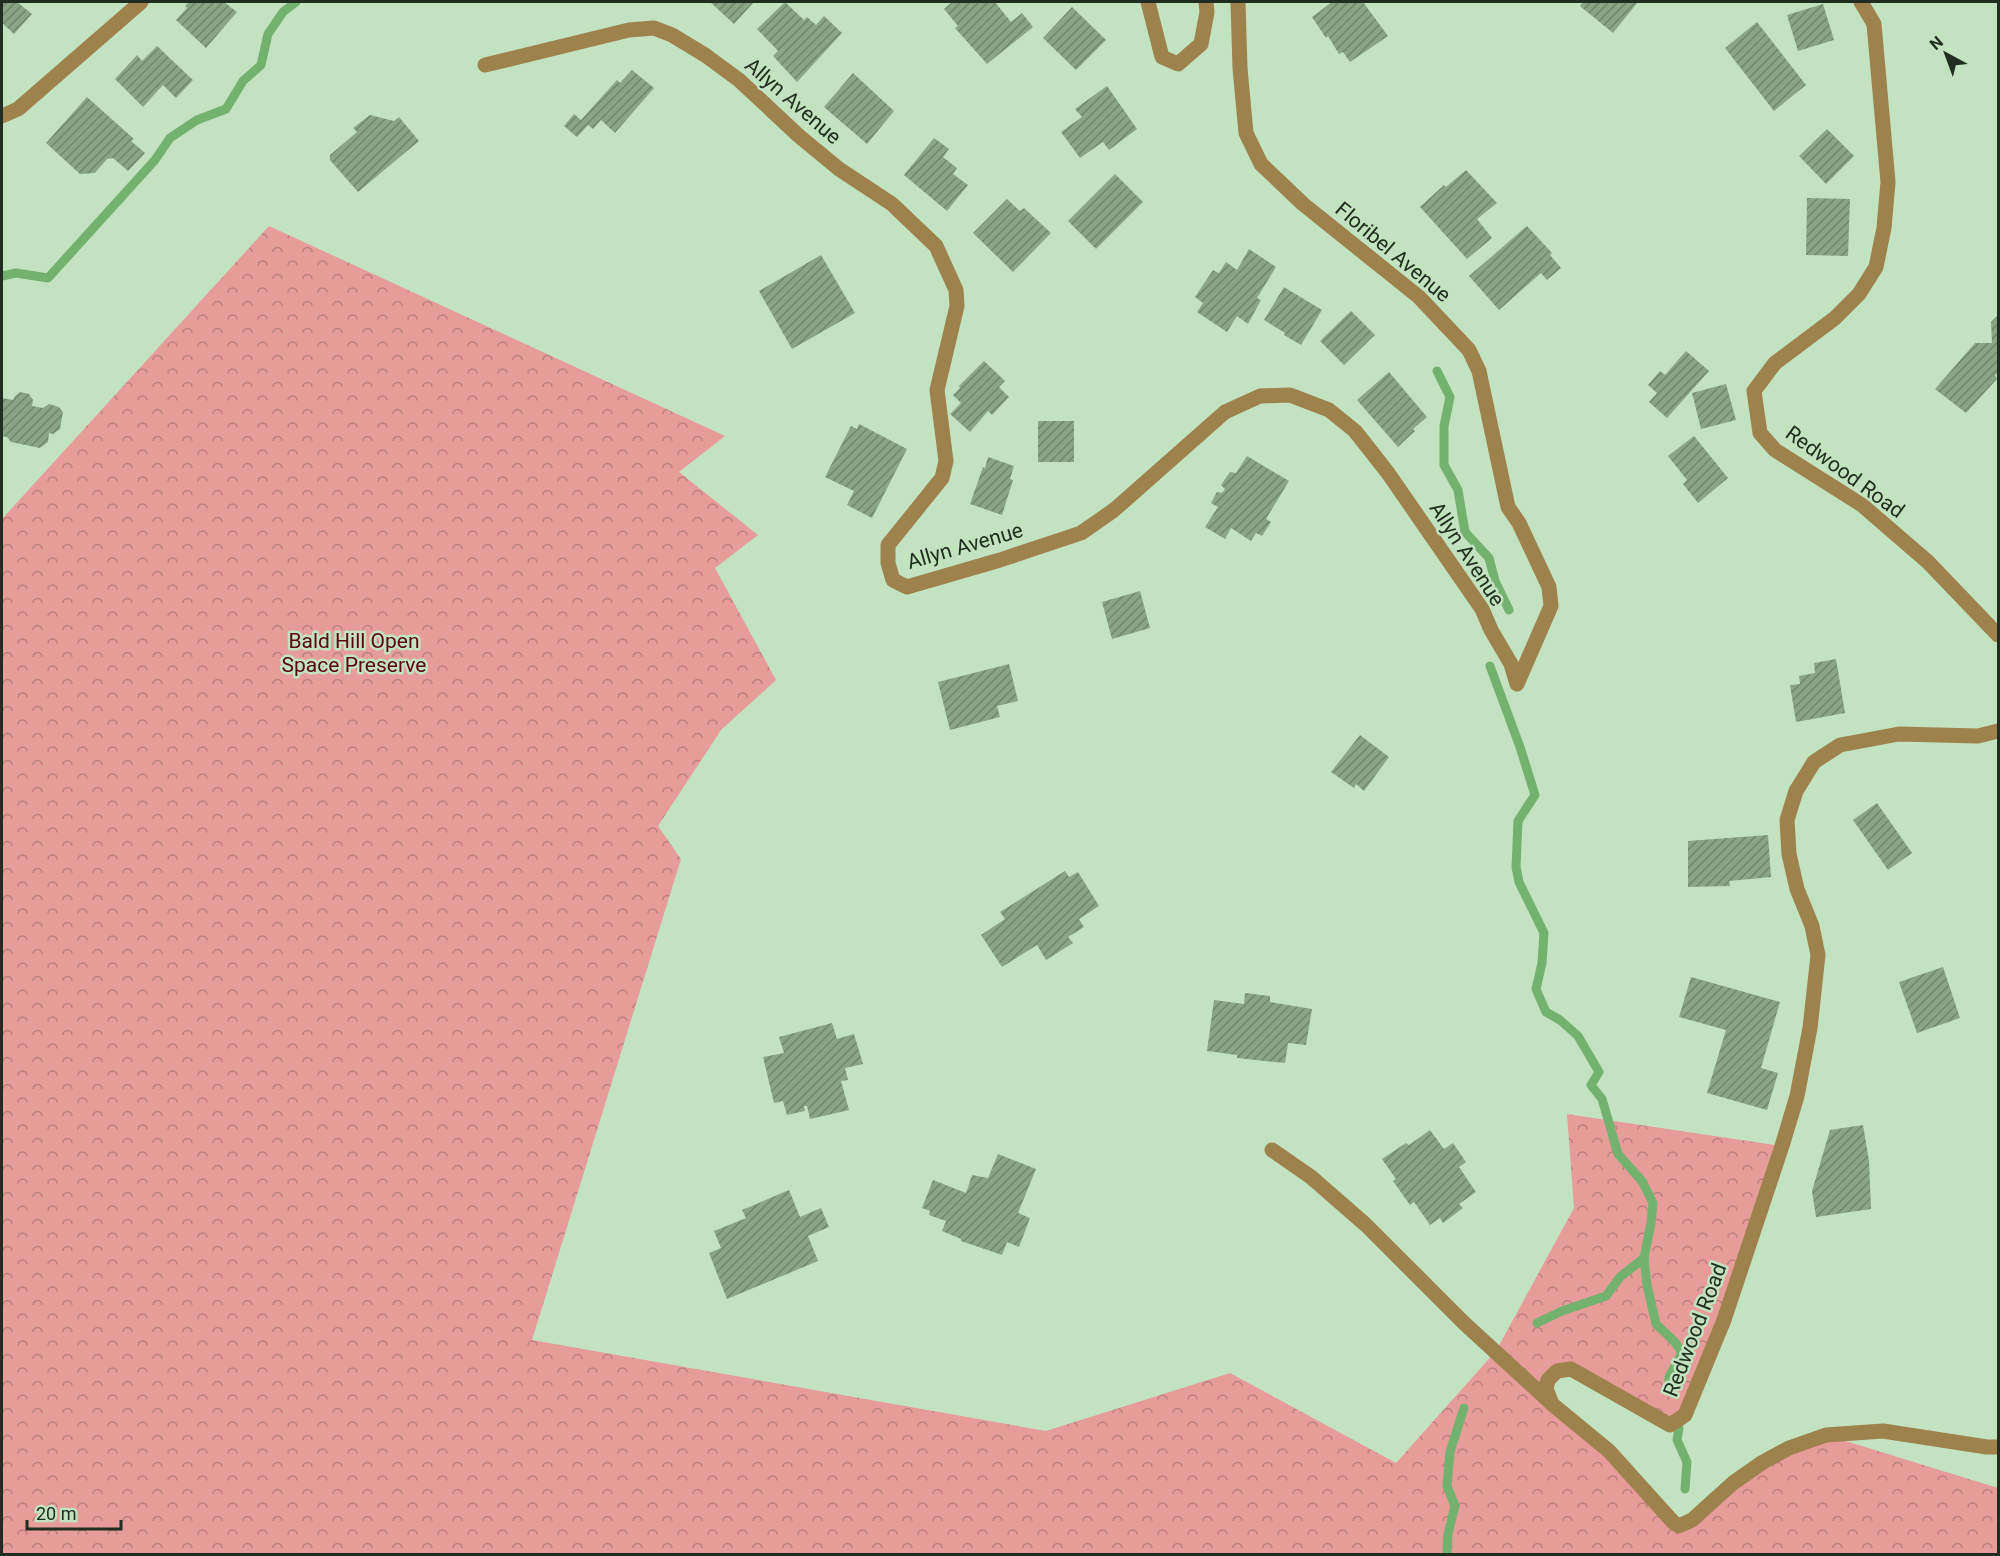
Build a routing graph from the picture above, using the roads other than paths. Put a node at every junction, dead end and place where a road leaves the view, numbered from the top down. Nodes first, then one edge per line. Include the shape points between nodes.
1 (141, 2) edge
2 (1148, 2) edge
3 (1206, 2) edge
4 (1238, 2) edge
5 (1861, 2) edge
6 (485, 65) dead end
7 (2, 116) edge
8 (1998, 634) edge
9 (1535, 642) joint
10 (1998, 730) edge
11 (1272, 1150) dead end
12 (1552, 1404) junction
13 (1998, 1447) edge

1 - 7 street via 18,109
2 - 3 street via 1162,57 1178,64 1202,44
4 - 9 street, Floribel Avenue via 1246,133 1261,164 1303,204 1419,297 1469,350 1479,371 1508,507 1549,587 1551,606
5 - 8 street, Redwood Road via 1874,24 1888,182 1876,267 1859,294 1836,318 1775,363 1755,391 1760,433 1775,450 1862,505 1929,562
6 - 9 street, Allyn Avenue via 629,30 654,28 672,35 739,80 799,136 892,204 936,246 956,290 957,306 937,390 946,461 942,478 888,545 893,580 907,587 1081,533 1114,510 1225,412 1260,396 1290,394 1329,410 1355,431 1388,473 1482,609 1511,664 1517,684
10 - 12 street, Redwood Road via 1978,736 1899,734 1840,745 1814,762 1796,791 1787,820 1797,889 1812,926 1818,955 1810,1028 1797,1096 1720,1330 1685,1415 1670,1425 1571,1369 1557,1371 1548,1380 1546,1389
11 - 12 street via 1311,1177 1366,1225
12 - 13 street via 1609,1451 1679,1526 1692,1520 1763,1462 1826,1435 1883,1431

